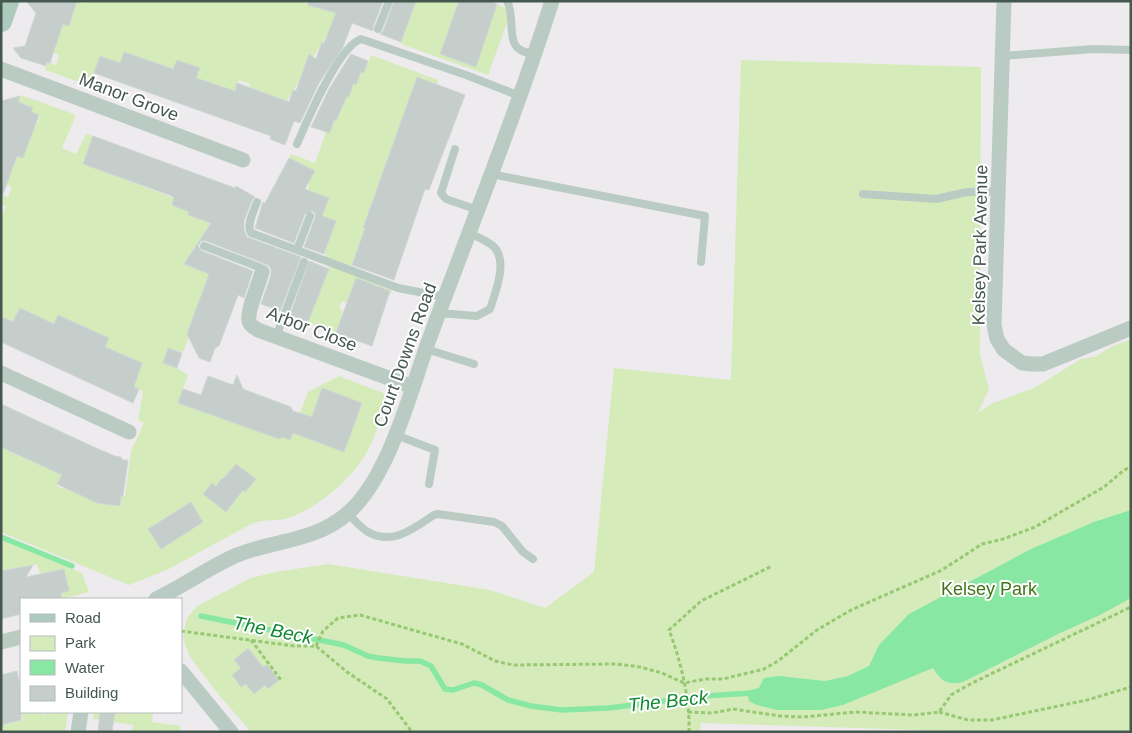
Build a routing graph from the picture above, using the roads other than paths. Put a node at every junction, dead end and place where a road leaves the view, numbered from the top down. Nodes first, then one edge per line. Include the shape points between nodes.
1 (8, 1) edge
2 (389, 1) edge
3 (507, 1) edge
4 (552, 1) edge
5 (1004, 1) edge
6 (1, 20) edge
7 (378, 29) dead end
8 (1131, 50) edge
9 (534, 55) junction
10 (1002, 56) junction
11 (1, 69) edge
12 (520, 96) junction
13 (298, 144) dead end
14 (455, 149) dead end
15 (243, 160) dead end
16 (492, 174) junction
17 (1000, 191) junction
18 (863, 194) dead end
19 (257, 202) dead end
20 (478, 210) junction
21 (310, 216) dead end
22 (469, 233) junction
23 (204, 246) dead end
24 (297, 250) junction
25 (304, 262) dead end
26 (702, 262) dead end
27 (262, 272) joint
28 (445, 297) junction
29 (439, 313) junction
30 (1131, 328) edge
31 (276, 336) junction
32 (426, 349) junction
33 (474, 364) dead end
34 (1, 373) edge
35 (413, 387) junction
36 (129, 432) dead end
37 (396, 436) junction
38 (428, 484) dead end
39 (348, 513) junction
40 (532, 559) dead end
41 (158, 598) edge
42 (20, 637) edge
43 (1, 642) edge
44 (182, 672) edge
45 (81, 713) edge
46 (78, 732) edge
47 (231, 732) edge

1 - 6 main road
2 - 7 lane
3 - 9 lane via 516,46
4 - 9 street, Court Downs Road
5 - 10 street, Kelsey Park Avenue
8 - 10 lane via 1093,49
9 - 12 street, Court Downs Road
10 - 17 street, Kelsey Park Avenue
11 - 15 street, Manor Grove
12 - 13 lane via 361,39 353,43 331,73
12 - 16 street, Court Downs Road
14 - 20 lane via 441,193 446,199
16 - 20 street, Court Downs Road
16 - 26 lane via 704,216
17 - 18 lane via 936,198
17 - 30 street, Kelsey Park Avenue via 994,325 1004,350 1022,362 1043,364
19 - 24 lane via 248,230
20 - 22 street, Court Downs Road
21 - 24 lane
22 - 28 street, Court Downs Road
22 - 29 lane via 492,245 502,263 490,309 477,316
23 - 27 lane via 259,267
24 - 28 lane via 398,288
25 - 31 lane
27 - 31 street, Arbor Close via 249,322 258,330
28 - 29 street, Court Downs Road
29 - 32 street, Court Downs Road
31 - 35 street, Arbor Close
32 - 33 lane
32 - 35 street, Court Downs Road
34 - 36 street
35 - 37 street, Court Downs Road
37 - 38 lane via 436,450
37 - 39 street, Court Downs Road via 375,480
39 - 40 lane via 370,534 389,537 407,533 438,514 494,522 502,526
39 - 41 street, Court Downs Road via 306,536 238,555
42 - 43 street
44 - 47 street
45 - 46 street

